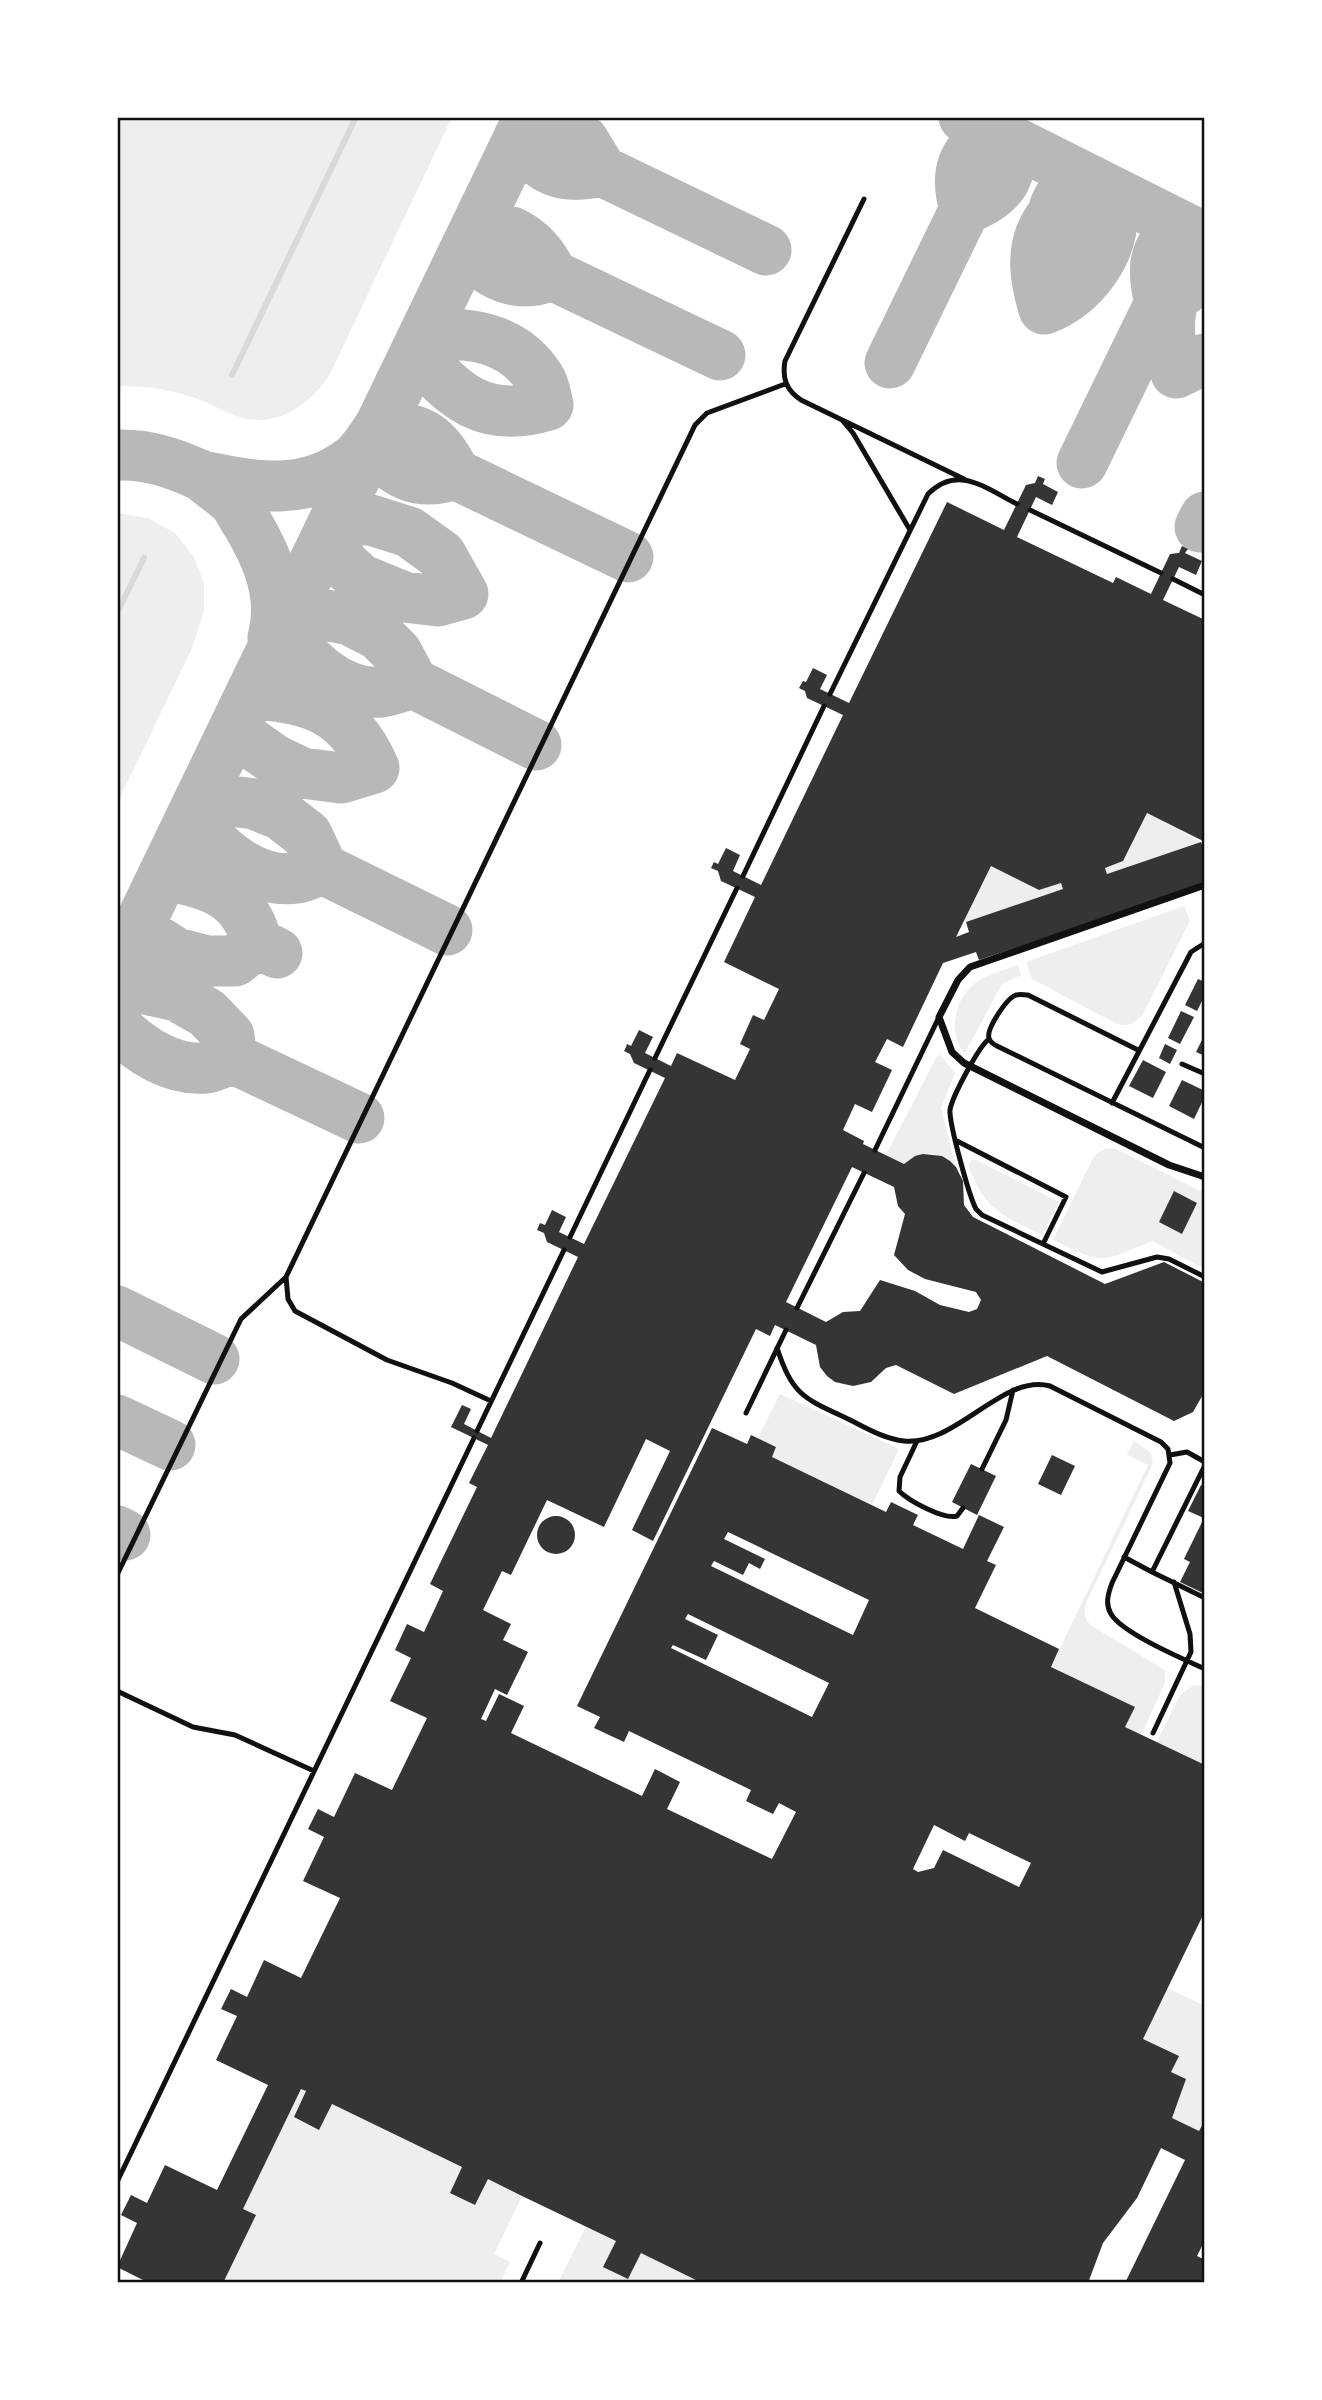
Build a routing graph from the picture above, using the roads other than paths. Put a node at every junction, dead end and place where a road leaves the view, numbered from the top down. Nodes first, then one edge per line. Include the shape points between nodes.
1 (864, 199) dead end
2 (785, 384) junction
3 (838, 417) junction
4 (964, 479) junction
5 (1017, 503) dead end
6 (1030, 510) dead end
7 (910, 530) junction
8 (1161, 573) dead end
9 (1173, 579) dead end
10 (1205, 594) edge
11 (830, 694) dead end
12 (824, 706) dead end
13 (743, 876) dead end
14 (1205, 885) edge
15 (737, 888) dead end
16 (1205, 943) edge
17 (939, 1017) junction
18 (989, 1039) junction
19 (1138, 1051) junction
20 (656, 1058) dead end
21 (1182, 1063) dead end
22 (970, 1067) junction
23 (650, 1070) dead end
24 (1205, 1074) edge
25 (1112, 1103) junction
26 (957, 1142) junction
27 (1205, 1148) edge
28 (876, 1150) dead end
29 (864, 1173) dead end
30 (1205, 1177) edge
31 (570, 1237) dead end
32 (1043, 1244) junction
33 (564, 1250) dead end
34 (286, 1277) junction
35 (1205, 1277) edge
36 (797, 1308) dead end
37 (786, 1330) dead end
38 (777, 1348) junction
39 (1013, 1390) junction
40 (491, 1401) junction
41 (746, 1413) dead end
42 (477, 1431) dead end
43 (474, 1438) dead end
44 (918, 1441) junction
45 (1170, 1455) junction
46 (1205, 1464) edge
47 (982, 1469) dead end
48 (963, 1508) dead end
49 (1124, 1557) junction
50 (1152, 1572) junction
51 (117, 1575) edge
52 (1174, 1583) junction
53 (1205, 1598) edge
54 (1188, 1661) junction
55 (1205, 1669) edge
56 (117, 1691) edge
57 (1153, 1733) dead end
58 (314, 1771) junction
59 (117, 2182) edge
60 (540, 2244) dead end
61 (521, 2283) edge

1 - 2 lane via 785,361
2 - 3 lane via 794,395
2 - 34 lane via 707,413 695,425
3 - 4 lane
3 - 7 lane via 853,433
4 - 5 lane
4 - 7 lane via 939,483 928,494
6 - 8 lane
7 - 11 lane
9 - 10 lane
12 - 13 lane
14 - 17 street via 970,967
15 - 20 lane
16 - 19 lane via 1191,952
17 - 22 street via 953,1052
17 - 28 lane
18 - 19 lane via 990,1027 1007,1001 1019,994
18 - 22 lane
18 - 25 lane
19 - 25 lane
21 - 24 lane
22 - 26 lane via 950,1112
22 - 30 street via 1169,1165
23 - 31 lane
25 - 27 lane
26 - 32 lane via 976,1209
26 - 32 lane via 1066,1196
29 - 36 lane
32 - 35 lane via 1102,1272 1157,1257
33 - 40 lane
34 - 40 lane via 295,1311 387,1360
34 - 51 lane via 241,1319
37 - 38 lane
38 - 41 lane
38 - 44 lane via 798,1392 812,1402 889,1438
39 - 44 lane via 944,1432
39 - 45 lane via 1032,1383 1051,1386 1149,1434
39 - 47 lane via 1006,1420
40 - 42 lane
43 - 58 lane
44 - 48 lane via 900,1477 899,1491 945,1516 957,1516
45 - 46 lane via 1187,1452
45 - 49 lane via 1165,1475
46 - 50 lane
49 - 50 lane
49 - 54 lane via 1108,1594 1112,1616 1123,1627
50 - 52 lane
52 - 53 lane
52 - 54 lane via 1190,1634
54 - 55 lane
54 - 57 lane
56 - 58 lane via 193,1727 241,1737
58 - 59 lane
60 - 61 lane

